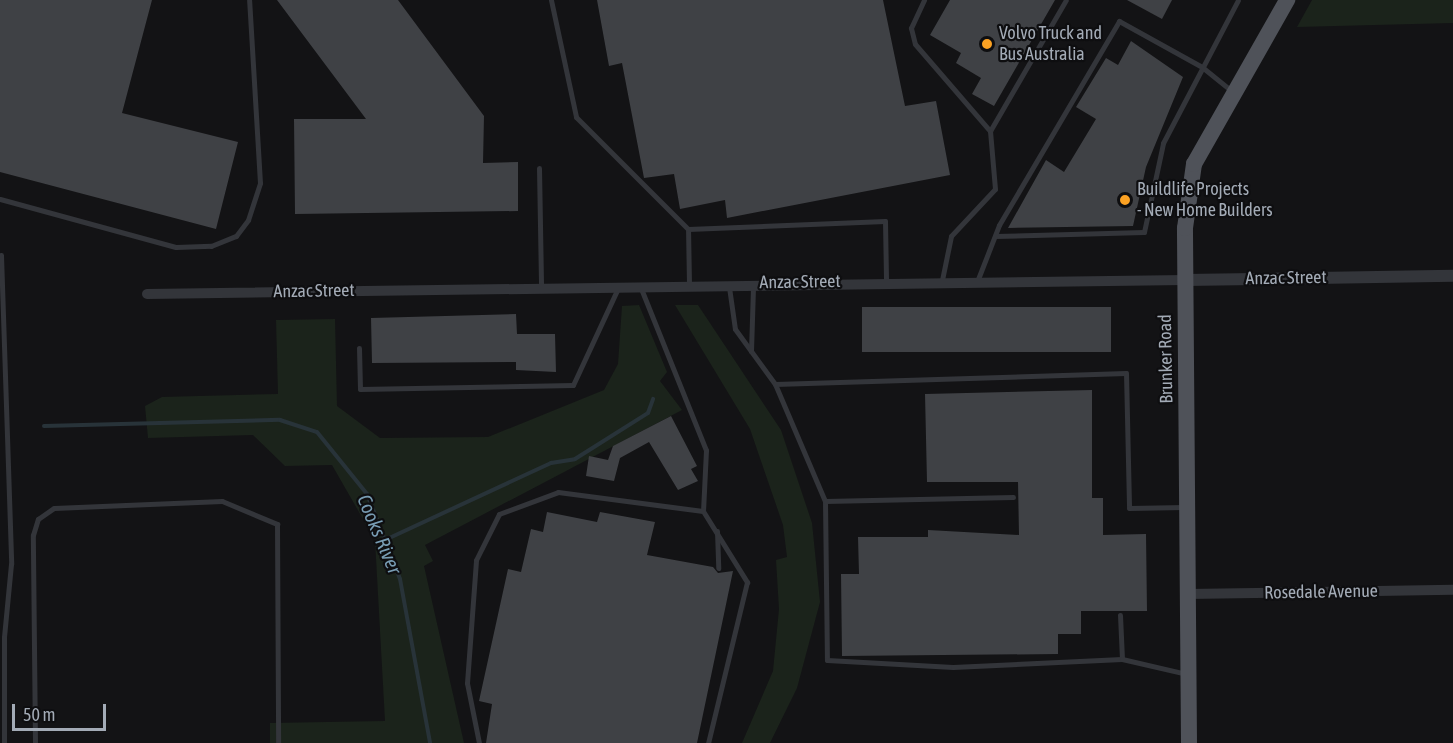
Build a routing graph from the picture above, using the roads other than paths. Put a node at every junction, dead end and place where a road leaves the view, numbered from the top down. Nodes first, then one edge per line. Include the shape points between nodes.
1 (249, 0) edge
2 (551, 0) edge
3 (924, 0) edge
4 (1066, 0) edge
5 (1238, 0) edge
6 (1287, 0) edge
7 (1202, 67) junction
8 (1234, 93) junction
9 (990, 131) junction
10 (539, 168) dead end
11 (0, 199) edge
12 (688, 229) junction
13 (995, 236) junction
14 (1, 255) edge
15 (1453, 276) edge
16 (978, 279) junction
17 (942, 280) junction
18 (1185, 280) junction
19 (886, 281) junction
20 (754, 283) junction
21 (689, 284) junction
22 (729, 284) junction
23 (620, 285) junction
24 (639, 285) junction
25 (541, 286) junction
26 (147, 294) dead end
27 (359, 348) dead end
28 (751, 351) junction
29 (0, 380) edge
30 (775, 384) junction
31 (1012, 497) dead end
32 (825, 501) junction
33 (1188, 507) junction
34 (703, 511) junction
35 (717, 529) junction
36 (718, 568) dead end
37 (1453, 591) edge
38 (1188, 594) junction
39 (1120, 615) dead end
40 (1122, 659) junction
41 (1189, 674) junction
42 (4, 743) edge
43 (35, 743) edge
44 (278, 743) edge
45 (479, 743) edge
46 (708, 743) edge
47 (1190, 743) edge

1 - 11 lane via 260,183 248,220 236,236 211,246 176,247
2 - 12 lane via 576,117
3 - 9 lane via 911,28 915,44
4 - 9 lane
5 - 7 lane
6 - 8 main road, Brunker Road
7 - 8 lane
7 - 13 lane via 1163,142 1144,232
7 - 13 lane via 1119,21
8 - 18 main road, Brunker Road via 1194,164 1185,228
9 - 17 lane via 995,189 951,236
10 - 25 lane
12 - 19 lane via 885,220
12 - 21 lane
13 - 16 lane
14 - 29 lane
15 - 18 street, Anzac Street
16 - 17 street, Anzac Street
16 - 18 street, Anzac Street
17 - 19 street, Anzac Street
18 - 33 main road, Brunker Road
19 - 20 street, Anzac Street
20 - 22 street, Anzac Street
20 - 28 lane
21 - 22 street, Anzac Street
21 - 24 street, Anzac Street
22 - 28 lane via 735,329
23 - 24 street, Anzac Street
23 - 25 street, Anzac Street
23 - 27 lane via 573,386 360,389
24 - 34 lane via 706,450
25 - 26 street, Anzac Street
28 - 30 lane
29 - 42 lane via 10,417
30 - 32 lane
30 - 33 lane via 1126,373 1129,508
31 - 32 lane
32 - 40 lane via 827,660 832,664 953,667
33 - 38 main road, Brunker Road
34 - 35 lane
34 - 45 lane via 558,492 499,514 476,560 467,682
35 - 36 lane
35 - 46 lane via 747,582
37 - 38 street, Rosedale Avenue
38 - 41 main road, Brunker Road
39 - 40 lane
40 - 41 lane
41 - 47 main road, Brunker Road
43 - 44 lane via 33,535 38,519 54,508 222,501 278,524

